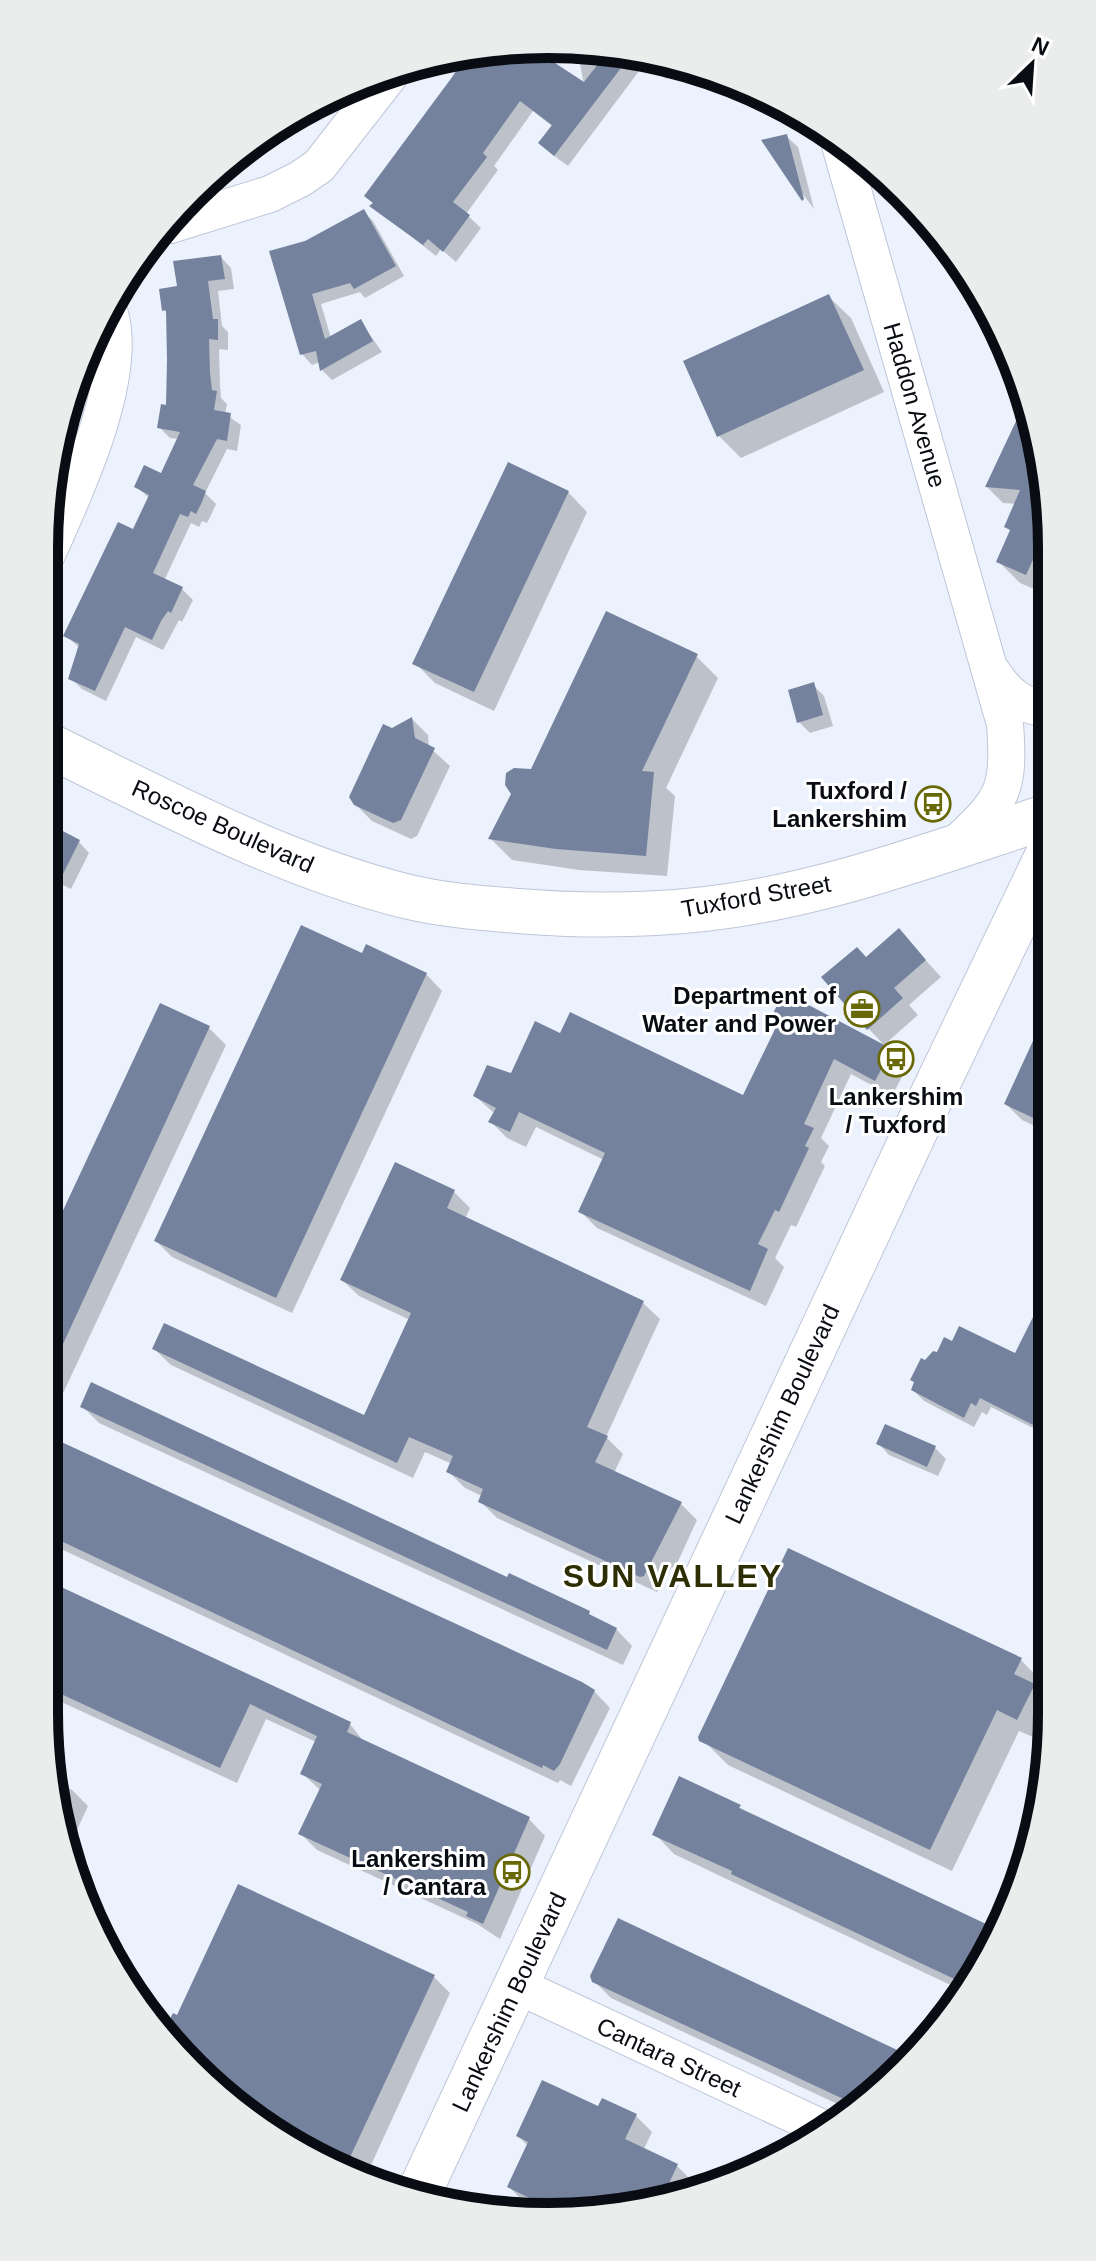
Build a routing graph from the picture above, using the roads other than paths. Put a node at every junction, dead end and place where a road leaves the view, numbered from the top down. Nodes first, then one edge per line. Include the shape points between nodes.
1 (380, 88) edge
2 (844, 157) edge
3 (184, 221) edge
4 (113, 324) edge
5 (59, 526) edge
6 (993, 673) junction
7 (1038, 706) edge
8 (58, 750) edge
9 (1038, 820) edge
10 (954, 847) junction
11 (1038, 875) edge
12 (407, 897) joint
13 (518, 1986) junction
14 (814, 2124) edge
15 (422, 2186) edge

1 - 3 street via 319,166 300,179
2 - 6 street, Haddon Avenue
4 - 5 street via 105,403
6 - 7 street, Haddon Avenue via 1004,690
6 - 10 street, Haddon Avenue via 1005,724 1004,781 996,806
8 - 12 main road, Roscoe Boulevard via 256,845
9 - 10 main road, Tuxford Street
10 - 12 main road, Tuxford Street via 849,878 706,909 554,914
11 - 13 main road, Lankershim Boulevard
13 - 14 street, Cantara Street
13 - 15 main road, Lankershim Boulevard

